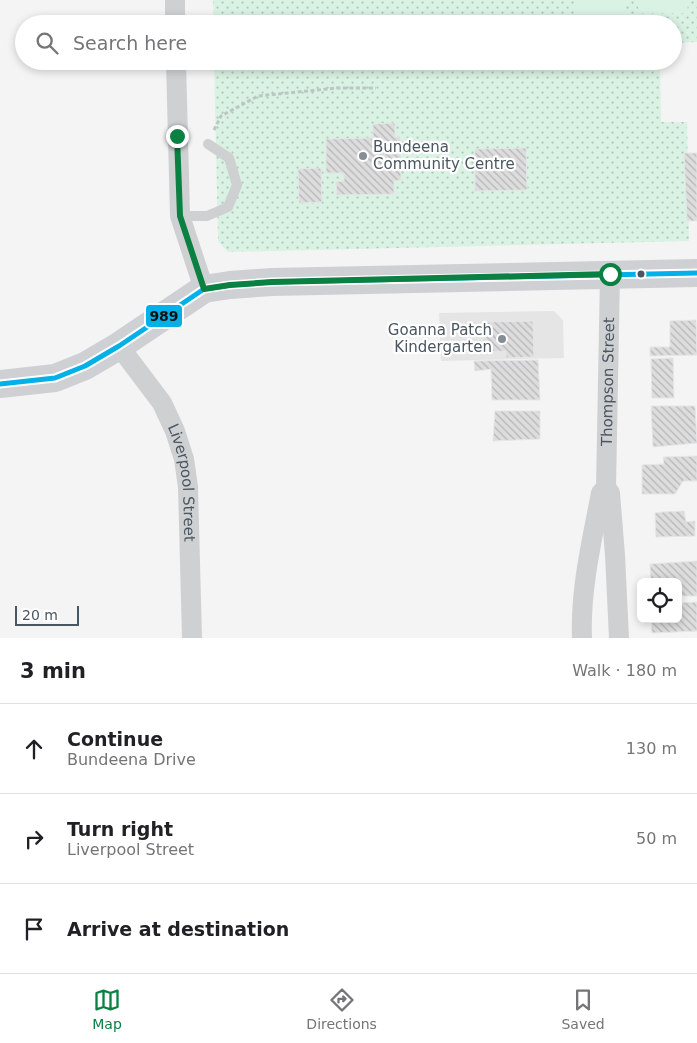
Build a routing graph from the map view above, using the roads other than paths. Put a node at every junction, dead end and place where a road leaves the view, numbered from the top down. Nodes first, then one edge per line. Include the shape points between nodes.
1 (175, 0) edge
2 (175, 15) edge
3 (176, 70) edge
4 (208, 144) road end
5 (180, 216) junction
6 (697, 273) edge
7 (610, 274) junction
8 (204, 289) junction
9 (119, 346) junction
10 (0, 384) edge
11 (606, 488) junction
12 (192, 638) edge
13 (582, 638) edge
14 (619, 638) edge

1 - 2 street
3 - 5 street
4 - 5 lane via 229,158 237,185 228,207 207,216
5 - 8 street
6 - 7 street
7 - 8 street via 272,282
7 - 11 street, Thompson Street
8 - 9 street
9 - 10 street via 85,366 55,378
9 - 12 street, Liverpool Street via 162,403 184,459 188,487
11 - 13 street, Thompson Street via 601,493 590,555 583,600
11 - 14 street, Thompson Street via 611,503

